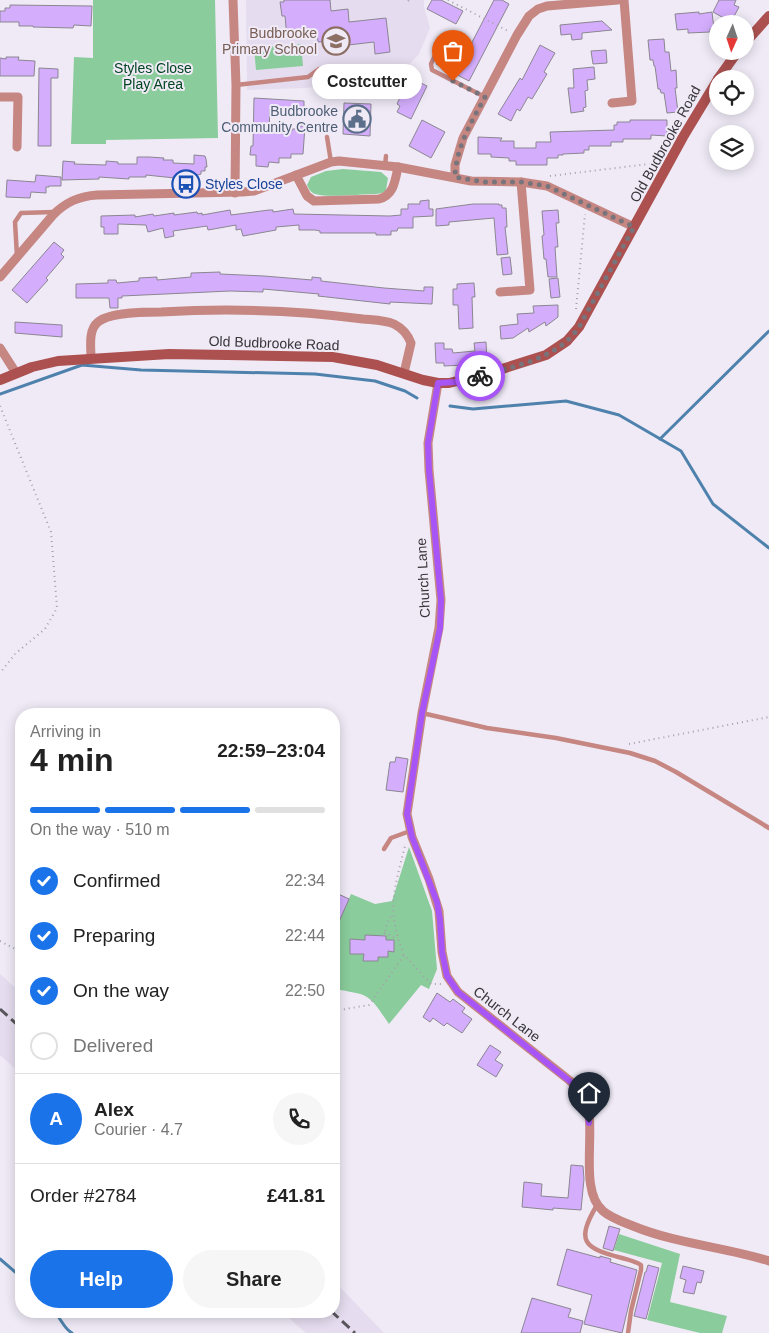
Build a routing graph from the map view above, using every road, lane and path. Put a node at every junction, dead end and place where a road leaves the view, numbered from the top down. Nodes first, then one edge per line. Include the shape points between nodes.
1 (233, 0) edge
2 (449, 0) edge
3 (618, 0) edge
4 (624, 0) edge
5 (562, 2) edge
6 (769, 16) edge
7 (754, 33) edge
8 (517, 35) junction
9 (443, 38) dead end
10 (343, 67) dead end
11 (236, 85) junction
12 (709, 92) edge
13 (0, 97) edge
14 (485, 97) junction
15 (612, 103) dead end
16 (327, 137) dead end
17 (17, 147) dead end
18 (386, 156) dead end
19 (331, 162) junction
20 (669, 162) junction
21 (385, 166) junction
22 (398, 167) junction
23 (296, 175) junction
24 (455, 177) junction
25 (545, 177) dead end
26 (521, 182) junction
27 (235, 193) junction
28 (586, 204) junction
29 (56, 212) junction
30 (634, 227) junction
31 (17, 257) junction
32 (0, 278) edge
33 (500, 292) dead end
34 (576, 310) dead end
35 (0, 348) edge
36 (90, 358) junction
37 (16, 373) junction
38 (404, 374) junction
39 (0, 380) edge
40 (438, 383) junction
41 (0, 406) edge
42 (0, 673) edge
43 (422, 713) junction
44 (769, 717) edge
45 (626, 744) dead end
46 (769, 828) edge
47 (411, 834) junction
48 (384, 849) dead end
49 (392, 914) junction
50 (398, 939) junction
51 (0, 941) edge
52 (15, 949) edge
53 (404, 956) junction
54 (452, 984) junction
55 (340, 1011) edge
56 (597, 1205) junction
57 (769, 1261) edge
58 (628, 1333) edge

1 - 11 street
2 - 8 path
3 - 5 street
4 - 15 street via 632,101
5 - 8 street via 532,13
6 - 7 street
8 - 14 street
9 - 14 lane via 431,64 432,70
10 - 11 lane via 319,70 308,78
11 - 27 street
12 - 20 street, Old Budbrooke Road
13 - 17 street via 18,97
14 - 24 street via 461,142
16 - 19 lane
18 - 21 lane
19 - 21 street
19 - 23 street
20 - 25 path
20 - 30 street, Old Budbrooke Road
21 - 22 street
22 - 23 street via 391,192 379,199 314,201 307,196
22 - 24 street
23 - 27 street via 254,191
24 - 26 street via 483,182
26 - 28 street via 547,186
26 - 33 street via 530,290
27 - 29 street via 86,196 69,202
28 - 30 street
28 - 34 path
29 - 31 street
29 - 31 lane via 21,214 15,222
30 - 40 street, Old Budbrooke Road via 579,327 562,346 546,355 495,372
31 - 32 street
35 - 37 street
36 - 37 street, Old Budbrooke Road via 43,364
36 - 38 street, Old Budbrooke Road via 169,354 311,356 354,360
36 - 38 street via 93,328 111,316 192,310 269,310 393,324 411,343
37 - 39 street, Old Budbrooke Road
38 - 40 street, Old Budbrooke Road
40 - 43 street, Church Lane via 428,443 441,600
41 - 42 path via 51,532 57,608 45,629 15,654
43 - 46 lane via 630,753 655,761
43 - 47 street, Church Lane via 407,807
44 - 45 path
47 - 48 lane via 391,838
47 - 49 path via 405,846
47 - 54 street, Church Lane via 437,902 445,967
49 - 50 path
49 - 50 path via 384,935
50 - 53 path
51 - 52 path
53 - 54 path via 431,984
53 - 55 path via 369,1005
54 - 56 street, Church Lane via 582,1093 588,1112 591,1188
56 - 57 street via 609,1215 653,1234
56 - 58 lane via 586,1227 588,1246 640,1265

